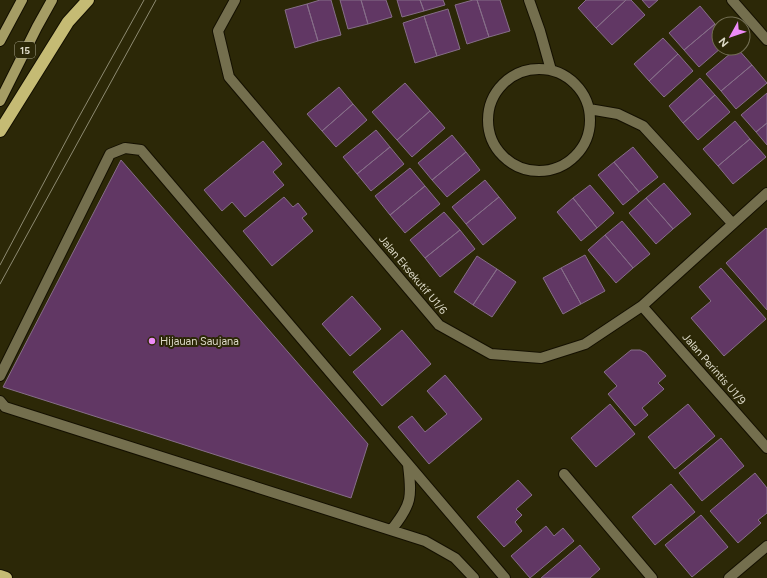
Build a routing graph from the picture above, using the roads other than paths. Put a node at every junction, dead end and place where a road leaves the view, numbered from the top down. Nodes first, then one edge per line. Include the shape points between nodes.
1 (22, 0) edge
2 (52, 0) edge
3 (88, 0) edge
4 (235, 0) edge
5 (529, 0) edge
6 (732, 0) edge
7 (767, 40) edge
8 (0, 41) edge
9 (551, 70) junction
10 (0, 100) edge
11 (589, 109) junction
12 (0, 131) edge
13 (767, 193) edge
14 (732, 223) junction
15 (642, 306) junction
16 (0, 376) edge
17 (0, 401) edge
18 (767, 448) edge
19 (408, 465) junction
20 (564, 474) dead end
21 (392, 529) junction
22 (767, 546) edge
23 (0, 576) edge
24 (6, 578) edge
25 (474, 578) edge
26 (505, 578) edge
27 (652, 578) edge
28 (729, 578) edge

1 - 8 main road, 15
2 - 10 main road, 15
3 - 12 highway via 68,22
4 - 15 street, Jalan Eksekutif U1/6 via 218,31 229,77 439,325 491,354 541,358 586,344
5 - 9 street
6 - 7 street
9 - 11 street via 565,75 576,84
9 - 11 street via 519,72 505,81 495,94 489,109 488,126 493,142 502,155 516,165 531,170 548,170 563,165 576,155 586,142 590,126
11 - 14 street via 618,114 643,126
13 - 14 street, Jalan Eksekutif U1/6
14 - 15 street, Jalan Eksekutif U1/6
15 - 18 street, Jalan Perintis U1/9
16 - 19 street via 110,154 125,148 141,150
17 - 21 street via 5,407
19 - 21 street via 409,503
19 - 26 street
20 - 27 street
21 - 25 street via 424,541 455,558
22 - 28 street
23 - 24 highway

